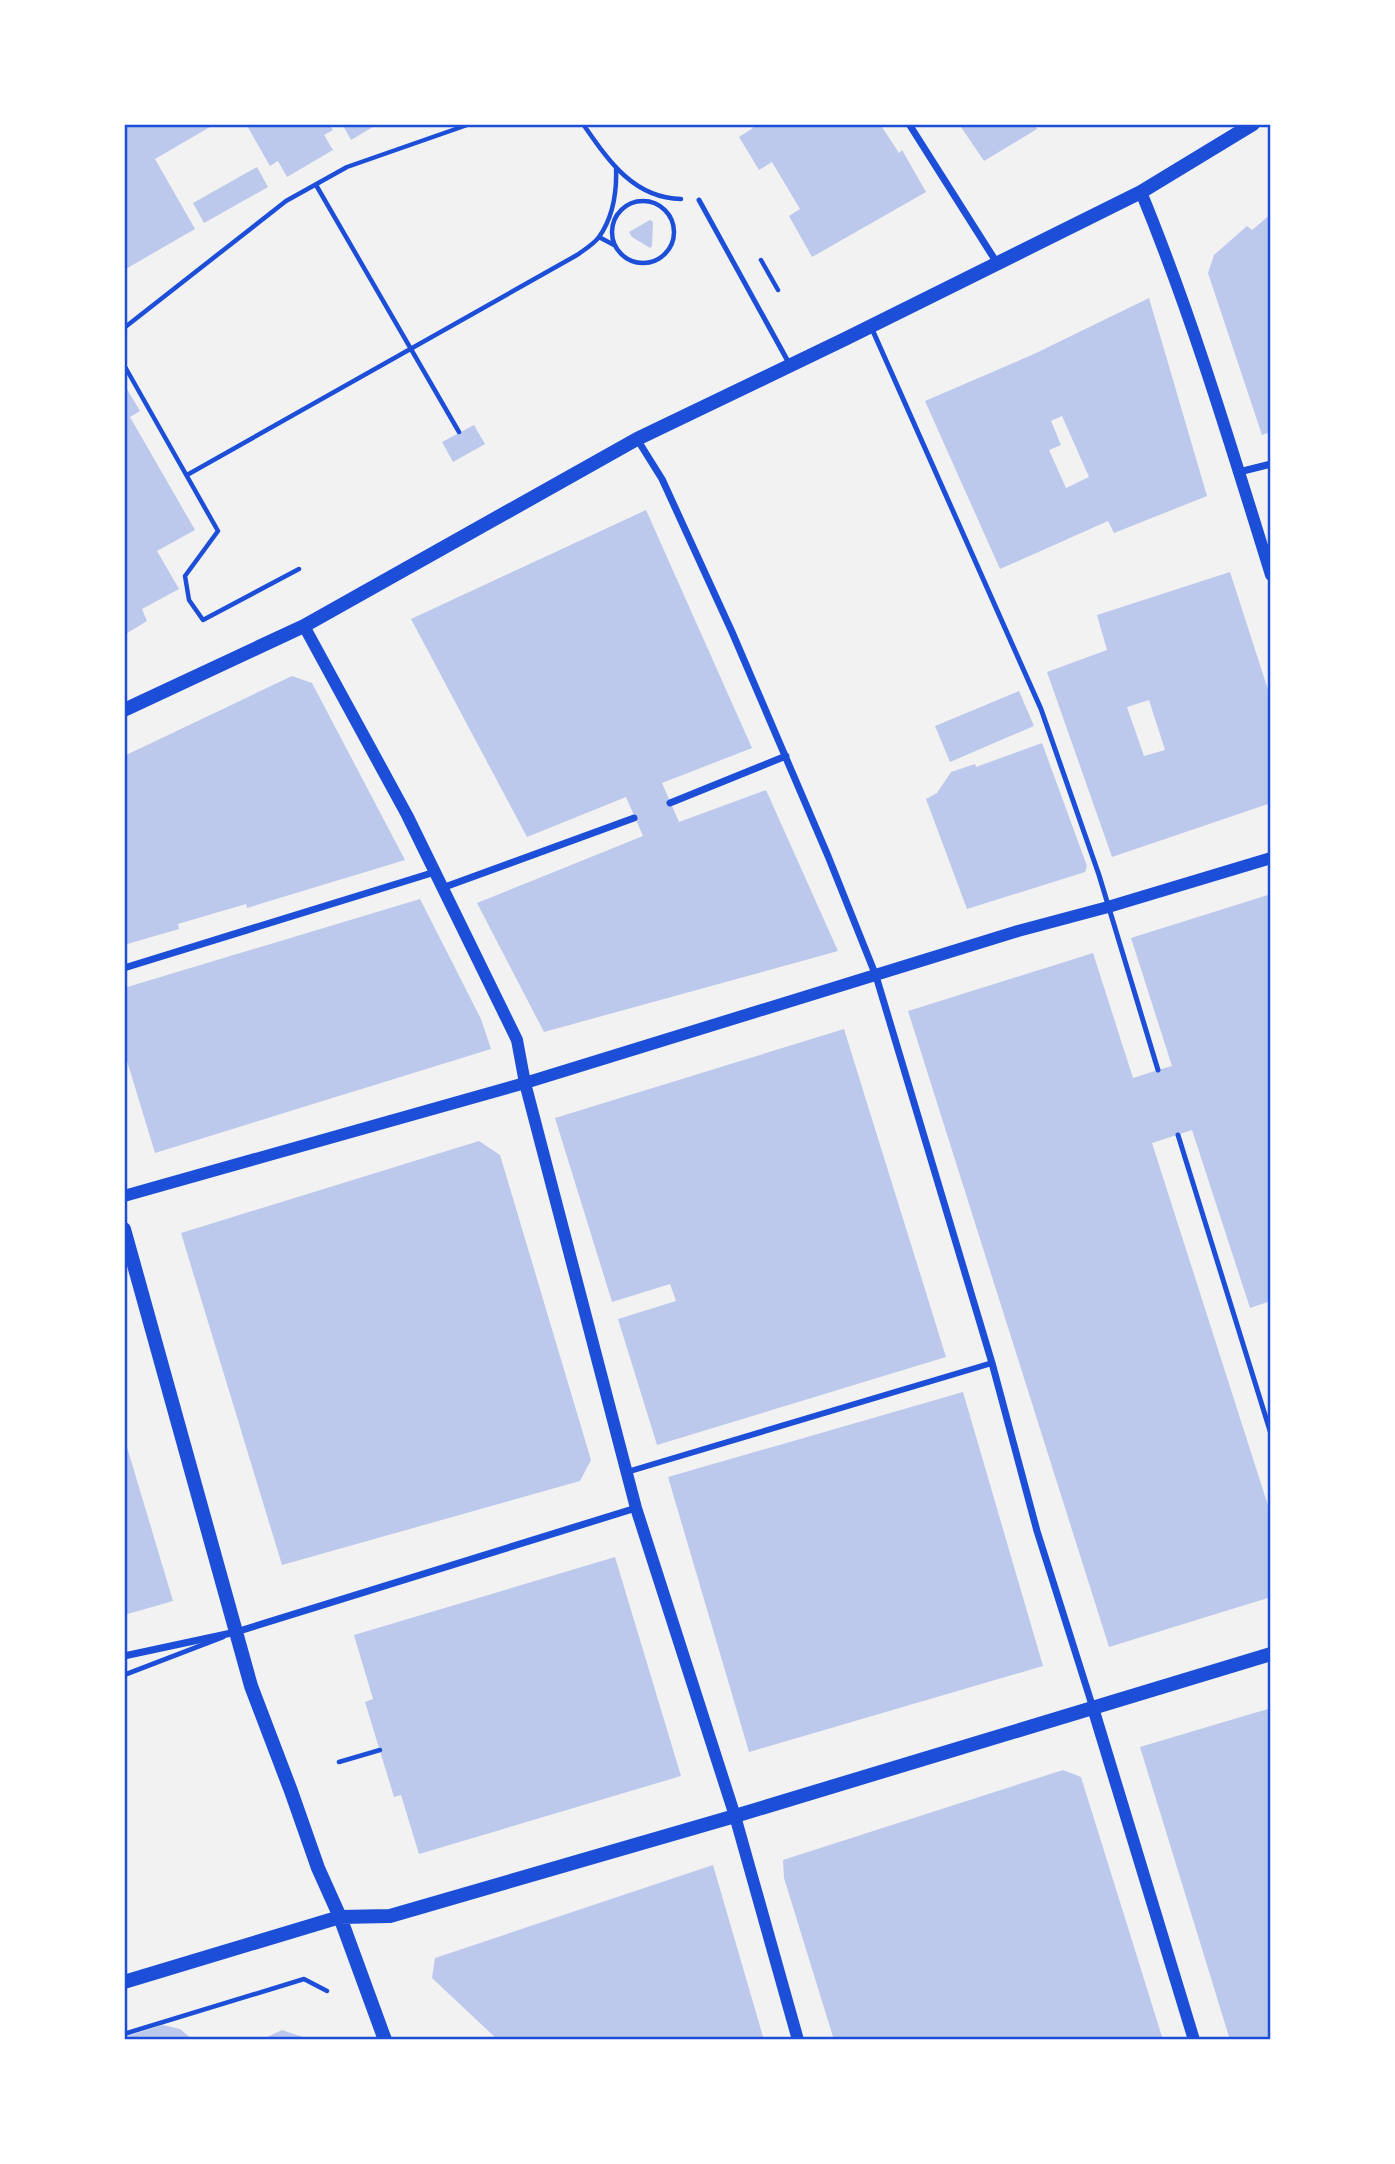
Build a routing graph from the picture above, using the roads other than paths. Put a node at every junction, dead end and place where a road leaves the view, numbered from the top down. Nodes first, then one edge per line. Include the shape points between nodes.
1 (909, 124) edge
2 (1253, 124) edge
3 (1141, 192) junction
4 (699, 200) road end
5 (997, 263) junction
6 (871, 326) junction
7 (790, 365) junction
8 (637, 439) junction
9 (1271, 464) edge
10 (1239, 472) junction
11 (1271, 575) edge
12 (304, 626) junction
13 (124, 710) edge
14 (786, 756) junction
15 (670, 803) dead end
16 (634, 818) dead end
17 (1271, 858) edge
18 (435, 873) junction
19 (442, 888) junction
20 (1108, 907) junction
21 (124, 968) edge
22 (876, 976) junction
23 (1158, 1070) dead end
24 (525, 1083) junction
25 (1178, 1135) dead end
26 (124, 1196) edge
27 (124, 1229) edge
28 (992, 1363) junction
29 (1271, 1434) edge
30 (626, 1472) junction
31 (636, 1508) junction
32 (236, 1632) junction
33 (1271, 1654) edge
34 (124, 1656) edge
35 (124, 1675) edge
36 (1093, 1708) junction
37 (736, 1816) junction
38 (340, 1917) junction
39 (124, 1982) edge
40 (385, 2040) edge
41 (798, 2040) edge
42 (1194, 2040) edge

1 - 5 street
2 - 3 main road
3 - 5 main road
3 - 10 street
4 - 7 lane
5 - 6 main road
6 - 7 main road
6 - 20 lane via 1041,709
7 - 8 main road
8 - 12 main road
8 - 14 street via 662,479
9 - 10 street
10 - 11 street
12 - 13 main road
12 - 18 street
14 - 15 street
14 - 22 street
16 - 19 street
17 - 20 street
18 - 19 street
18 - 21 street
19 - 24 street via 517,1040
20 - 22 street
20 - 23 lane
22 - 24 street
22 - 28 street
24 - 26 street
24 - 30 street
25 - 29 lane
27 - 32 main road
28 - 30 street
28 - 36 street via 1037,1531
30 - 31 street
31 - 32 street
31 - 37 street
32 - 34 street
32 - 35 lane
32 - 38 main road via 251,1686
33 - 36 main road
36 - 37 main road
36 - 42 street
37 - 38 main road via 390,1916
37 - 41 street
38 - 39 main road
38 - 40 main road

